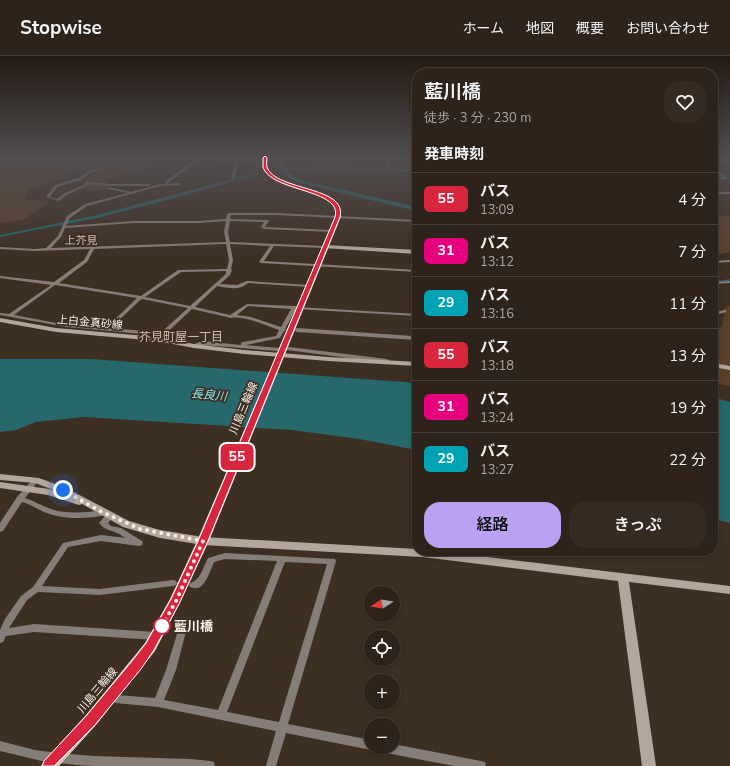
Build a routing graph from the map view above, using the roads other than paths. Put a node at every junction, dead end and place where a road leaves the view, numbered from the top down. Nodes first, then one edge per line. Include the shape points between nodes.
1 (52, 191) edge
2 (72, 191) edge
3 (124, 191) edge
4 (138, 191) edge
5 (310, 191) edge
6 (718, 192) edge
7 (131, 193) junction
8 (730, 193) edge
9 (338, 217) junction
10 (228, 220) junction
11 (412, 221) edge
12 (65, 226) junction
13 (332, 232) junction
14 (228, 242) junction
15 (273, 244) junction
16 (325, 247) junction
17 (0, 248) edge
18 (93, 248) junction
19 (48, 250) junction
20 (412, 252) edge
21 (730, 261) edge
22 (718, 262) edge
23 (317, 266) junction
24 (230, 270) junction
25 (412, 271) edge
26 (0, 277) edge
27 (730, 282) edge
28 (54, 283) junction
29 (718, 283) edge
30 (724, 283) junction
31 (217, 285) junction
32 (309, 286) junction
33 (730, 287) edge
34 (141, 297) junction
35 (193, 307) junction
36 (297, 308) junction
37 (724, 311) dead end
38 (718, 313) edge
39 (0, 314) edge
40 (412, 315) edge
41 (10, 316) junction
42 (233, 316) junction
43 (0, 320) edge
44 (107, 329) junction
45 (283, 330) junction
46 (297, 330) dead end
47 (142, 332) dead end
48 (412, 338) edge
49 (157, 339) junction
50 (194, 346) junction
51 (238, 346) junction
52 (289, 349) dead end
53 (278, 355) junction
54 (412, 363) edge
55 (412, 364) edge
56 (718, 366) edge
57 (730, 368) edge
58 (0, 477) edge
59 (36, 480) junction
60 (0, 485) edge
61 (28, 489) junction
62 (20, 499) junction
63 (105, 513) junction
64 (0, 529) edge
65 (203, 541) junction
66 (412, 552) edge
67 (446, 556) edge
68 (282, 559) junction
69 (623, 578) junction
70 (173, 583) dead end
71 (193, 585) dead end
72 (36, 589) junction
73 (730, 590) edge
74 (184, 624) dead end
75 (2, 636) edge
76 (156, 636) junction
77 (111, 696) junction
78 (158, 703) junction
79 (221, 716) junction
80 (283, 729) junction
81 (364, 744) edge
82 (0, 746) edge
83 (400, 751) edge
84 (52, 762) edge
85 (451, 763) edge
86 (126, 764) edge
87 (210, 766) edge
88 (271, 766) edge
89 (481, 766) edge
90 (649, 766) edge

1 - 2 street via 48,197 58,200
3 - 7 street
4 - 7 street
5 - 9 main road via 333,202 339,212
6 - 8 street
7 - 12 street via 86,205 71,214
9 - 10 street via 229,214
9 - 11 street
9 - 13 main road, 川島三輪線
10 - 12 street
10 - 13 street via 267,221 264,228
10 - 14 street
12 - 19 street
13 - 16 main road, 川島三輪線
14 - 15 street
14 - 18 street
14 - 24 street
15 - 16 street
15 - 23 street via 261,262
16 - 20 street
16 - 23 main road, 川島三輪線
17 - 19 street
18 - 19 street
18 - 28 street via 86,261
21 - 22 street
23 - 25 street
23 - 32 main road, 川島三輪線
24 - 31 street
24 - 34 street via 180,271
26 - 28 street
27 - 30 street
28 - 34 street
28 - 41 street
29 - 30 street
30 - 33 street
31 - 32 street via 240,287 247,282
31 - 35 street
32 - 36 main road, 川島三輪線
34 - 35 street
34 - 44 street
35 - 42 street
35 - 49 street
36 - 40 street
36 - 42 street via 247,305
36 - 45 street
36 - 53 main road, 川島三輪線
37 - 38 street
39 - 41 street
41 - 44 street via 67,326
42 - 45 street via 249,318
43 - 49 street, 上白金真砂線 via 56,330
44 - 47 street
45 - 51 street via 278,337
46 - 48 street
49 - 50 street, 上白金真砂線
50 - 51 street via 202,343
50 - 53 street, 上白金真砂線
51 - 53 street
52 - 54 street
53 - 55 street, 上白金真砂線
53 - 65 main road, 川島三輪線
56 - 57 street
58 - 59 street
59 - 61 street
59 - 63 street via 63,490
60 - 61 street
61 - 62 street
61 - 63 street via 49,492
62 - 63 street via 29,500 52,512 86,515
62 - 64 street
63 - 65 street via 140,529
63 - 72 street via 103,523 139,543 101,538 66,545
65 - 66 street
65 - 76 main road, 川島三輪線 via 176,601
67 - 69 street
68 - 71 street via 225,556 211,560 202,579 197,585
68 - 79 street
68 - 80 street via 332,561
69 - 73 street
69 - 90 street
70 - 72 street via 100,592
72 - 75 street via 24,598
74 - 78 street via 171,670
75 - 76 street via 34,628
76 - 77 main road, 川島三輪線
77 - 78 street via 115,699
77 - 84 main road, 川島三輪線
78 - 79 street
79 - 80 street
80 - 81 street
80 - 88 street
82 - 84 street
83 - 85 street
84 - 86 street
85 - 89 street
86 - 87 street via 187,763

